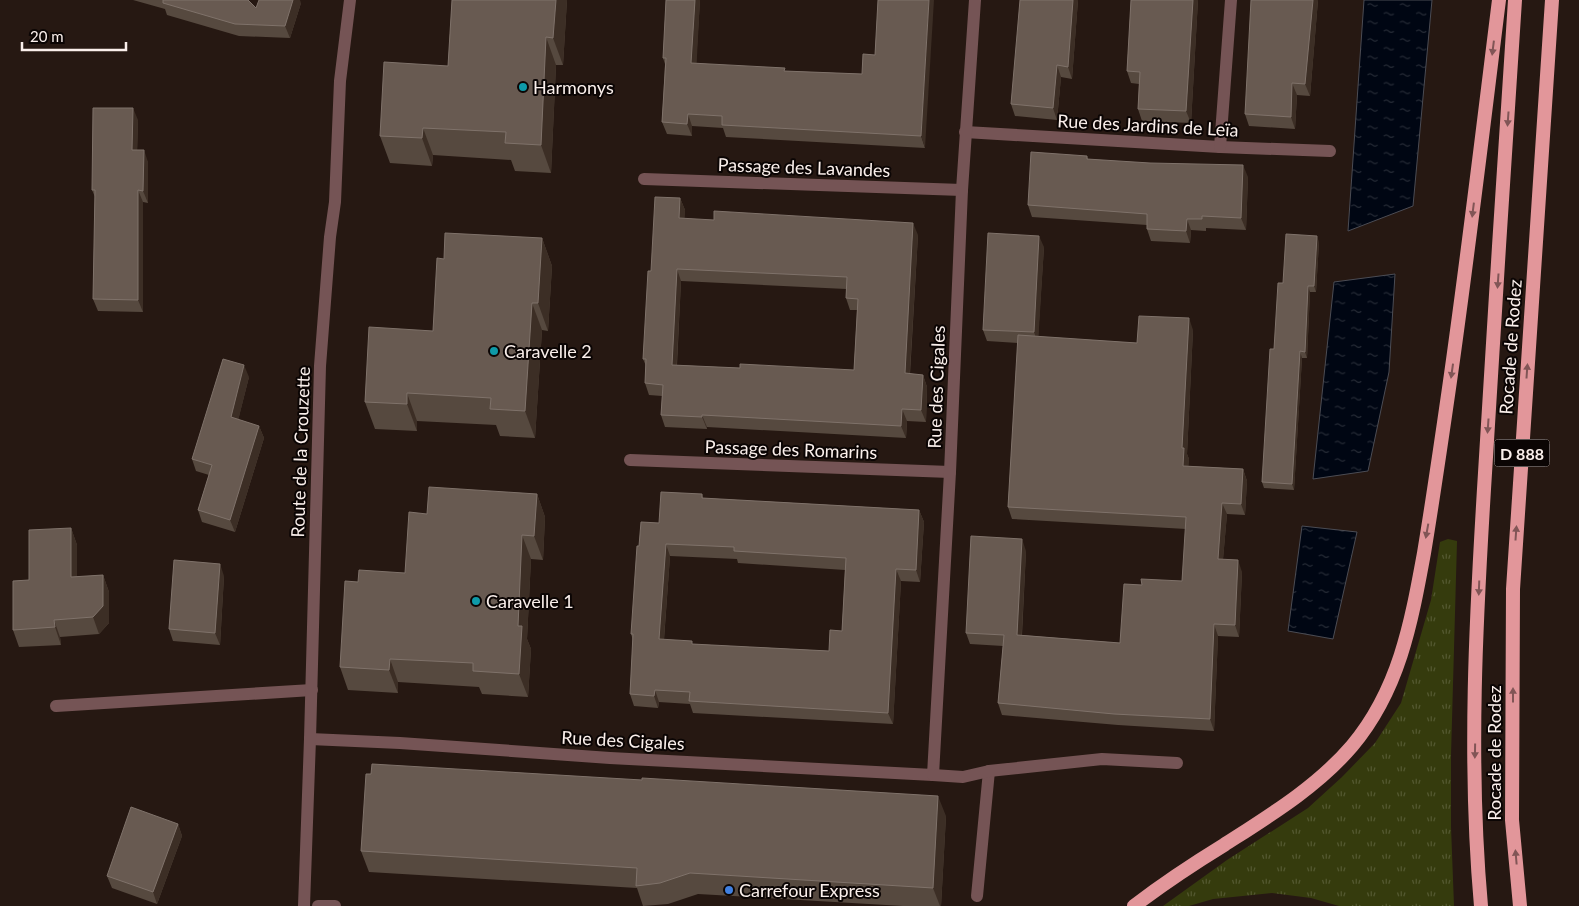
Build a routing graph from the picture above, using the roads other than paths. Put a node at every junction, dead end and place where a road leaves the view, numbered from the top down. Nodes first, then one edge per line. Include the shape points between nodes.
1 (350, 0) edge
2 (975, 0) edge
3 (1231, 0) edge
4 (1499, 0) edge
5 (1515, 0) edge
6 (1552, 0) edge
7 (965, 132) junction
8 (1220, 147) junction
9 (1330, 151) dead end
10 (644, 179) dead end
11 (962, 190) junction
12 (630, 460) dead end
13 (950, 472) junction
14 (312, 690) junction
15 (56, 706) dead end
16 (310, 739) junction
17 (1176, 763) dead end
18 (989, 771) junction
19 (933, 775) junction
20 (977, 896) dead end
21 (304, 906) edge
22 (318, 906) edge
23 (335, 906) edge
24 (1134, 906) edge
25 (1481, 906) edge
26 (1520, 906) edge

1 - 14 street, Route de la Crouzette via 340,81 335,202 320,366
2 - 7 street, Rue des Cigales
3 - 8 street
4 -> 24 highway via 1434,495 1415,600 1397,669 1377,711 1350,748 1330,768 1282,808
5 -> 25 highway, Rocade de Rodez / D 888 via 1481,541 1476,674 1475,781
26 -> 6 highway, Rocade de Rodez / D 888 via 1512,820 1513,589
7 - 8 street, Rue des Jardins de Leïa
7 - 11 street, Rue des Cigales
8 - 9 street, Rue des Jardins de Leïa
10 - 11 street, Passage des Lavandes
11 - 13 street, Rue des Cigales
12 - 13 street, Passage des Romarins
13 - 19 street, Rue des Cigales
14 - 15 street
14 - 16 street, Route de la Crouzette
16 - 19 street, Rue des Cigales
16 - 21 street, Route de la Crouzette
17 - 18 street, Rue des Cigales via 1102,759
18 - 19 street, Rue des Cigales via 963,777
18 - 20 street
22 - 23 street

